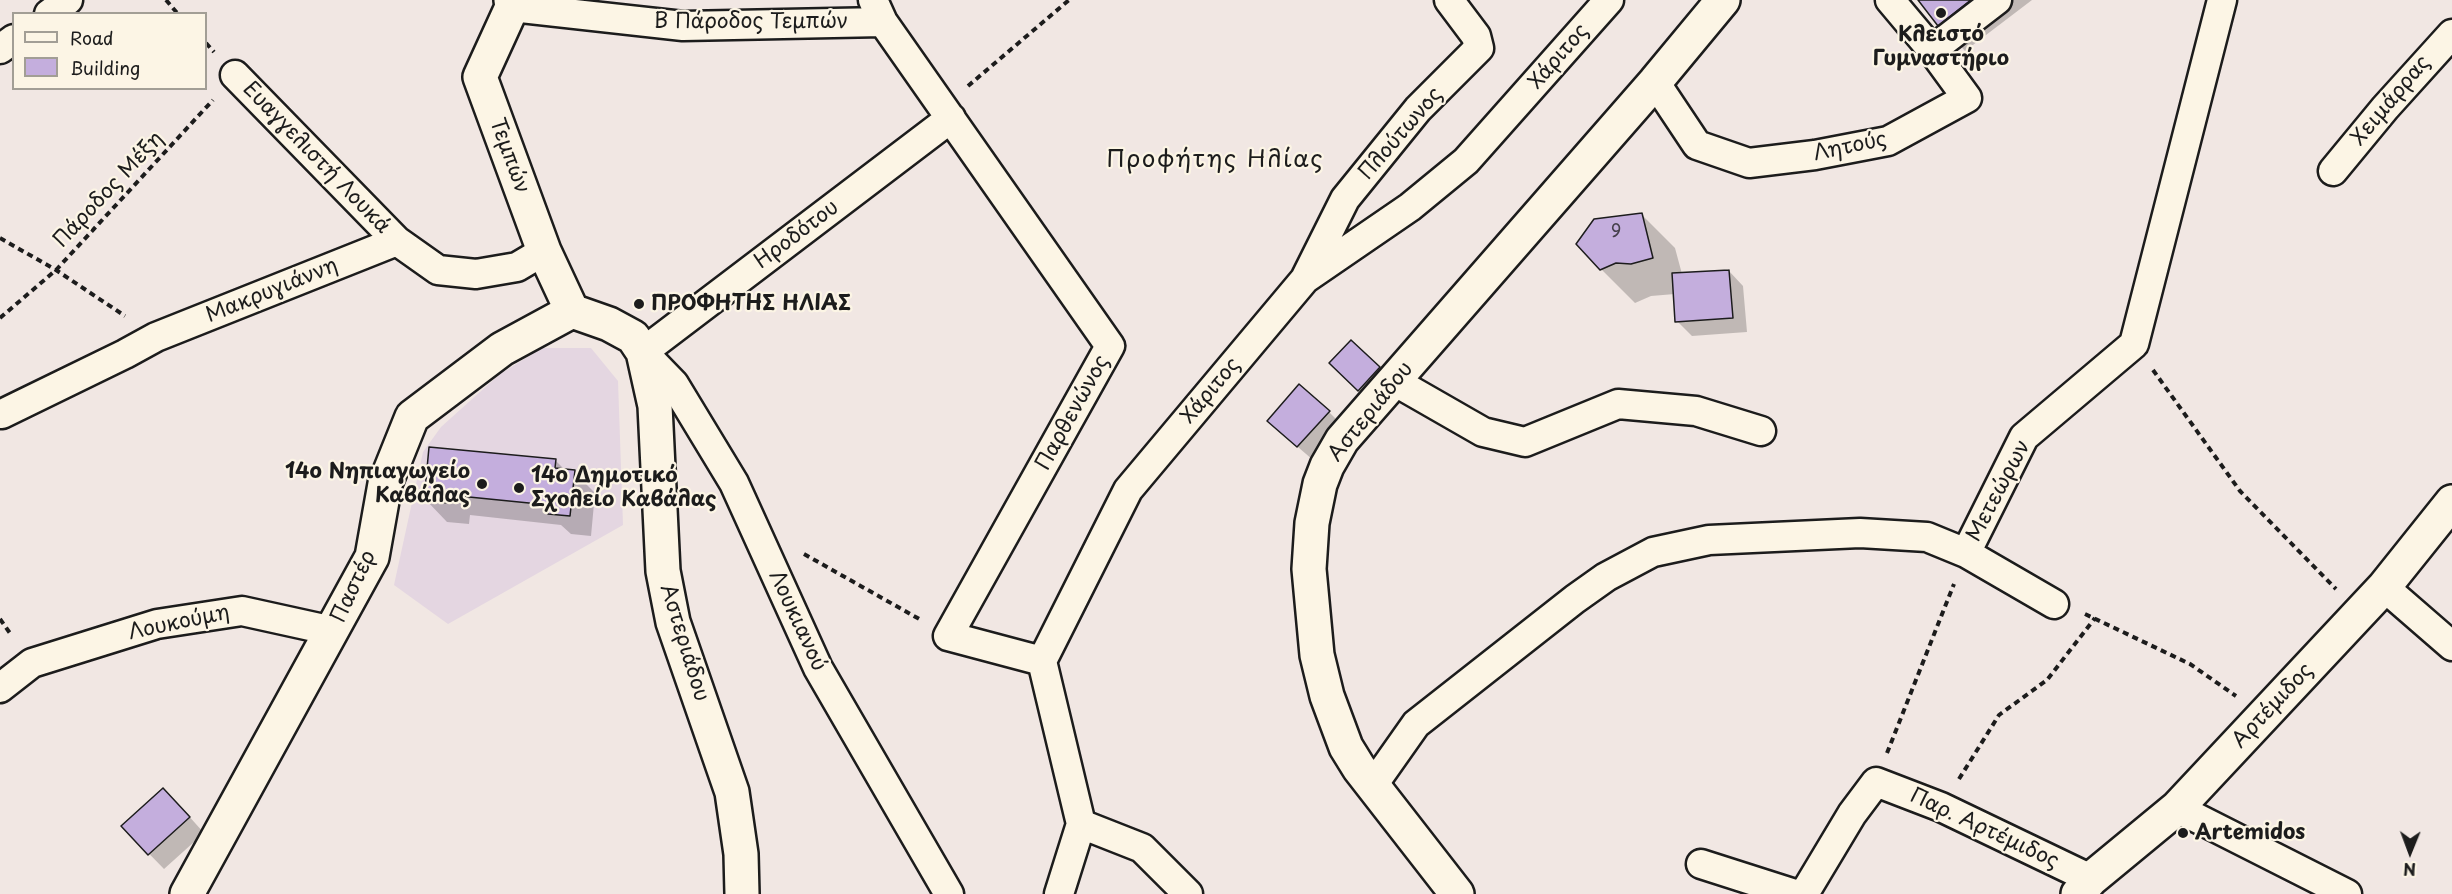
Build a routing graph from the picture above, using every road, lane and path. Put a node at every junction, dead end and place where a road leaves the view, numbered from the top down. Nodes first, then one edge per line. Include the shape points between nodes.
1 (68, 0) edge
2 (166, 0) edge
3 (1069, 0) edge
4 (1449, 0) edge
5 (1609, 0) edge
6 (1723, 0) edge
7 (1890, 0) edge
8 (1997, 0) edge
9 (2222, 0) edge
10 (512, 4) edge
11 (878, 11) edge
12 (52, 12) edge
13 (176, 12) edge
14 (2448, 45) edge
15 (1932, 50) junction
16 (235, 75) joint
17 (1655, 82) junction
18 (946, 112) junction
19 (2333, 171) dead end
20 (0, 238) edge
21 (397, 241) junction
22 (544, 251) junction
23 (56, 270) junction
24 (1305, 279) junction
25 (572, 311) junction
26 (0, 318) edge
27 (156, 337) junction
28 (2134, 344) junction
29 (643, 352) junction
30 (1394, 381) junction
31 (2, 414) dead end
32 (1761, 431) dead end
33 (2452, 502) edge
34 (760, 543) junction
35 (1966, 553) junction
36 (2384, 587) junction
37 (2054, 604) joint
38 (2360, 613) junction
39 (2095, 618) junction
40 (333, 631) junction
41 (948, 636) junction
42 (2452, 646) edge
43 (1042, 661) junction
44 (0, 688) edge
45 (2263, 716) junction
46 (1876, 782) junction
47 (1373, 785) junction
48 (1941, 807) junction
49 (2177, 808) junction
50 (1081, 824) junction
51 (1701, 864) dead end
52 (2084, 886) edge
53 (187, 894) edge
54 (742, 894) edge
55 (949, 894) edge
56 (1059, 894) edge
57 (1188, 894) edge
58 (1457, 894) edge
59 (1795, 894) edge
60 (1804, 894) edge
61 (2347, 894) edge

1 - 12 street
2 - 13 path
3 - 18 path
4 - 24 street, Πλούτωνος via 1476,36 1479,48 1418,110 1345,199
5 - 24 street, Χάριτος via 1466,161 1410,207
6 - 17 street, Αστεριάδου
7 - 15 street
8 - 15 street
9 - 28 street
10 - 11 street, Β Πάροδος Τεμπών via 683,26
10 - 22 street, Τεμπών via 480,77
11 - 18 street, Παρθενώνος
14 - 19 street, Χειμάρρας
15 - 17 street, Λητούς via 1967,98 1888,141 1749,163 1696,145
16 - 21 street, Ευαγγελιστή Λουκά
16 - 23 path, Πάροδος Μέξη
17 - 30 street, Αστεριάδου
18 - 29 street, Ηροδότου
18 - 41 street, Παρθενώνος via 1110,346
20 - 23 path
21 - 22 street via 438,270 476,274 517,267
21 - 27 street, Μακρυγιάννη
22 - 25 street, Τεμπών
23 - 26 path, Πάροδος Μέξη
23 - 27 path
24 - 43 street, Χάριτος via 1128,490
25 - 29 street via 633,337
25 - 40 street, Παστέρ via 502,349 412,417 385,484 372,556
27 - 31 street, Μακρυγιάννη
28 - 35 street, Μετεώρων via 2024,437
28 - 38 path via 2240,492
29 - 34 street, Λουκιανού via 674,384 700,426 734,483
29 - 54 street, Αστεριάδου via 655,406 663,571 673,622 732,792
30 - 32 street via 1483,432 1525,442 1618,404 1696,411
30 - 47 street, Αστεριάδου via 1342,440 1331,459 1314,504 1310,543 1310,598 1322,677 1347,747
33 - 36 street, Αρτέμιδος
34 - 41 path via 801,553
34 - 55 street, Λουκιανού via 818,668
35 - 37 street
35 - 46 path, Μετεώρων
35 - 47 street via 1927,537 1860,533 1709,540 1653,552 1598,582 1416,724
36 - 38 street, Αρτέμιδος
36 - 42 street
37 - 39 path
38 - 45 street, Αρτέμιδος
39 - 45 path via 2190,664
39 - 48 path via 2047,680 1998,715
40 - 44 street, Λουκούμη via 242,611 157,624 32,663
40 - 53 street, Παστέρ
41 - 43 street
43 - 50 street
45 - 49 street, Αρτέμιδος
46 - 48 street, Παρ. Αρτέμιδος
46 - 60 street
47 - 58 street, Αστεριάδου
48 - 52 street, Παρ. Αρτέμιδος
49 - 52 street, Αρτέμιδος
49 - 61 street
50 - 56 street
50 - 57 street via 1142,848
51 - 59 street

